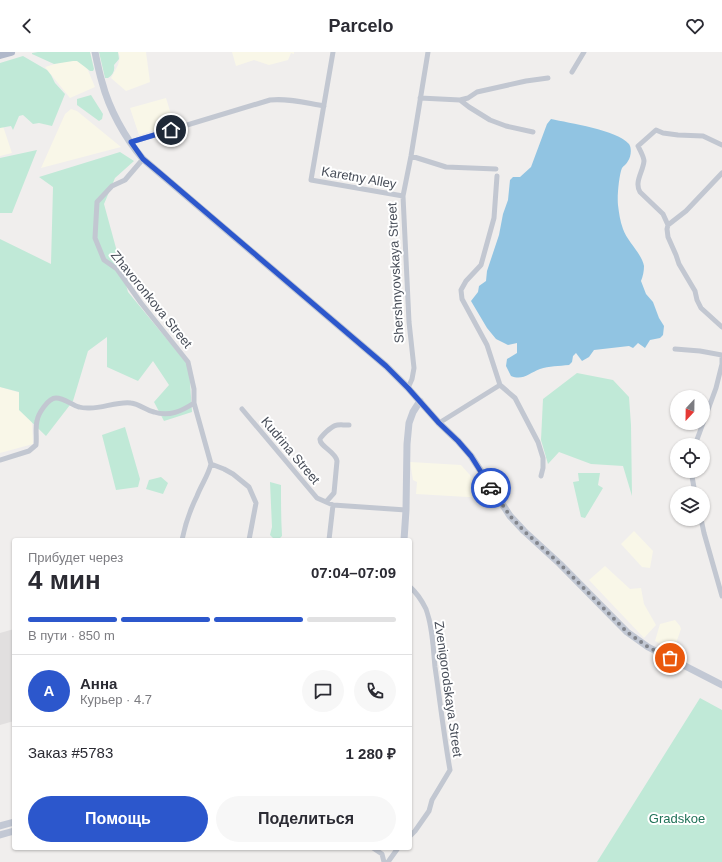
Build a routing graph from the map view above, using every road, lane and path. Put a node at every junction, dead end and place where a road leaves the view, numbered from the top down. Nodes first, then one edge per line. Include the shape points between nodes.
1 (11, 52) edge
2 (95, 52) edge
3 (333, 52) edge
4 (428, 52) edge
5 (584, 52) edge
6 (0, 55) edge
7 (572, 72) dead end
8 (548, 78) dead end
9 (420, 98) junction
10 (460, 100) junction
11 (324, 106) junction
12 (533, 132) dead end
13 (131, 142) junction
14 (722, 145) edge
15 (411, 156) junction
16 (143, 159) junction
17 (496, 169) dead end
18 (722, 173) edge
19 (496, 176) dead end
20 (403, 196) junction
21 (668, 225) junction
22 (722, 327) edge
23 (675, 350) dead end
24 (722, 355) edge
25 (722, 364) edge
26 (500, 385) junction
27 (408, 388) junction
28 (420, 401) junction
29 (194, 403) junction
30 (242, 409) dead end
31 (439, 423) junction
32 (349, 425) dead end
33 (698, 438) edge
34 (0, 460) edge
35 (211, 464) junction
36 (542, 476) dead end
37 (326, 502) junction
38 (333, 504) junction
39 (406, 510) junction
40 (702, 526) edge
41 (183, 538) edge
42 (249, 538) edge
43 (329, 538) edge
44 (404, 538) edge
45 (412, 589) edge
46 (722, 596) edge
47 (722, 685) edge
48 (12, 823) edge
49 (0, 826) edge
50 (12, 832) edge
51 (412, 834) edge
52 (0, 835) edge
53 (376, 850) edge
54 (397, 850) edge
55 (384, 862) edge
56 (388, 862) edge

1 - 6 main road
2 - 13 street via 109,102
3 - 11 street
4 - 9 street, Shershnyovskaya Street
5 - 7 street
8 - 10 street via 477,92
9 - 10 street
9 - 15 street, Shershnyovskaya Street
10 - 12 street via 490,120
11 - 13 street via 290,100 270,100
11 - 20 street, Karetny Alley via 311,180
13 - 16 street
14 - 21 street via 703,136 678,135 656,130 638,146 644,160 638,188 663,214
15 - 17 street via 446,167
15 - 20 street, Shershnyovskaya Street
16 - 27 street via 386,366
16 - 29 street, Zhavoronkova Street via 125,180 112,186 96,202 95,238 104,260 117,269 188,362 194,389
18 - 21 street via 686,211
19 - 26 street via 494,218 481,266 461,290 462,299 487,345
20 - 27 street, Shershnyovskaya Street via 409,322 414,368
21 - 22 street via 668,237 701,308
23 - 24 street
24 - 25 street
25 - 33 street
26 - 31 street
26 - 36 street via 515,398 538,442 543,458
27 - 28 street
28 - 31 street
28 - 39 street via 409,423
29 - 34 street via 173,414 164,414 130,403 91,408 52,399 37,420 36,445 29,451
29 - 35 street, Zhavoronkova Street
30 - 37 street, Kudrina Street via 317,498
31 - 47 street via 471,456 510,516 627,632 648,647
32 - 37 street, Kudrina Street via 333,426 320,441 337,458 334,493
35 - 41 street via 188,517
35 - 42 street via 233,474 249,487 256,503
37 - 38 street, Kudrina Street
38 - 39 street
38 - 43 street
39 - 44 street
40 - 46 street
45 - 51 street, Zvenigorodskaya Street via 421,599 432,633 450,770 432,800 429,811
48 - 49 street
50 - 52 street
53 - 55 street via 382,854
54 - 56 street

